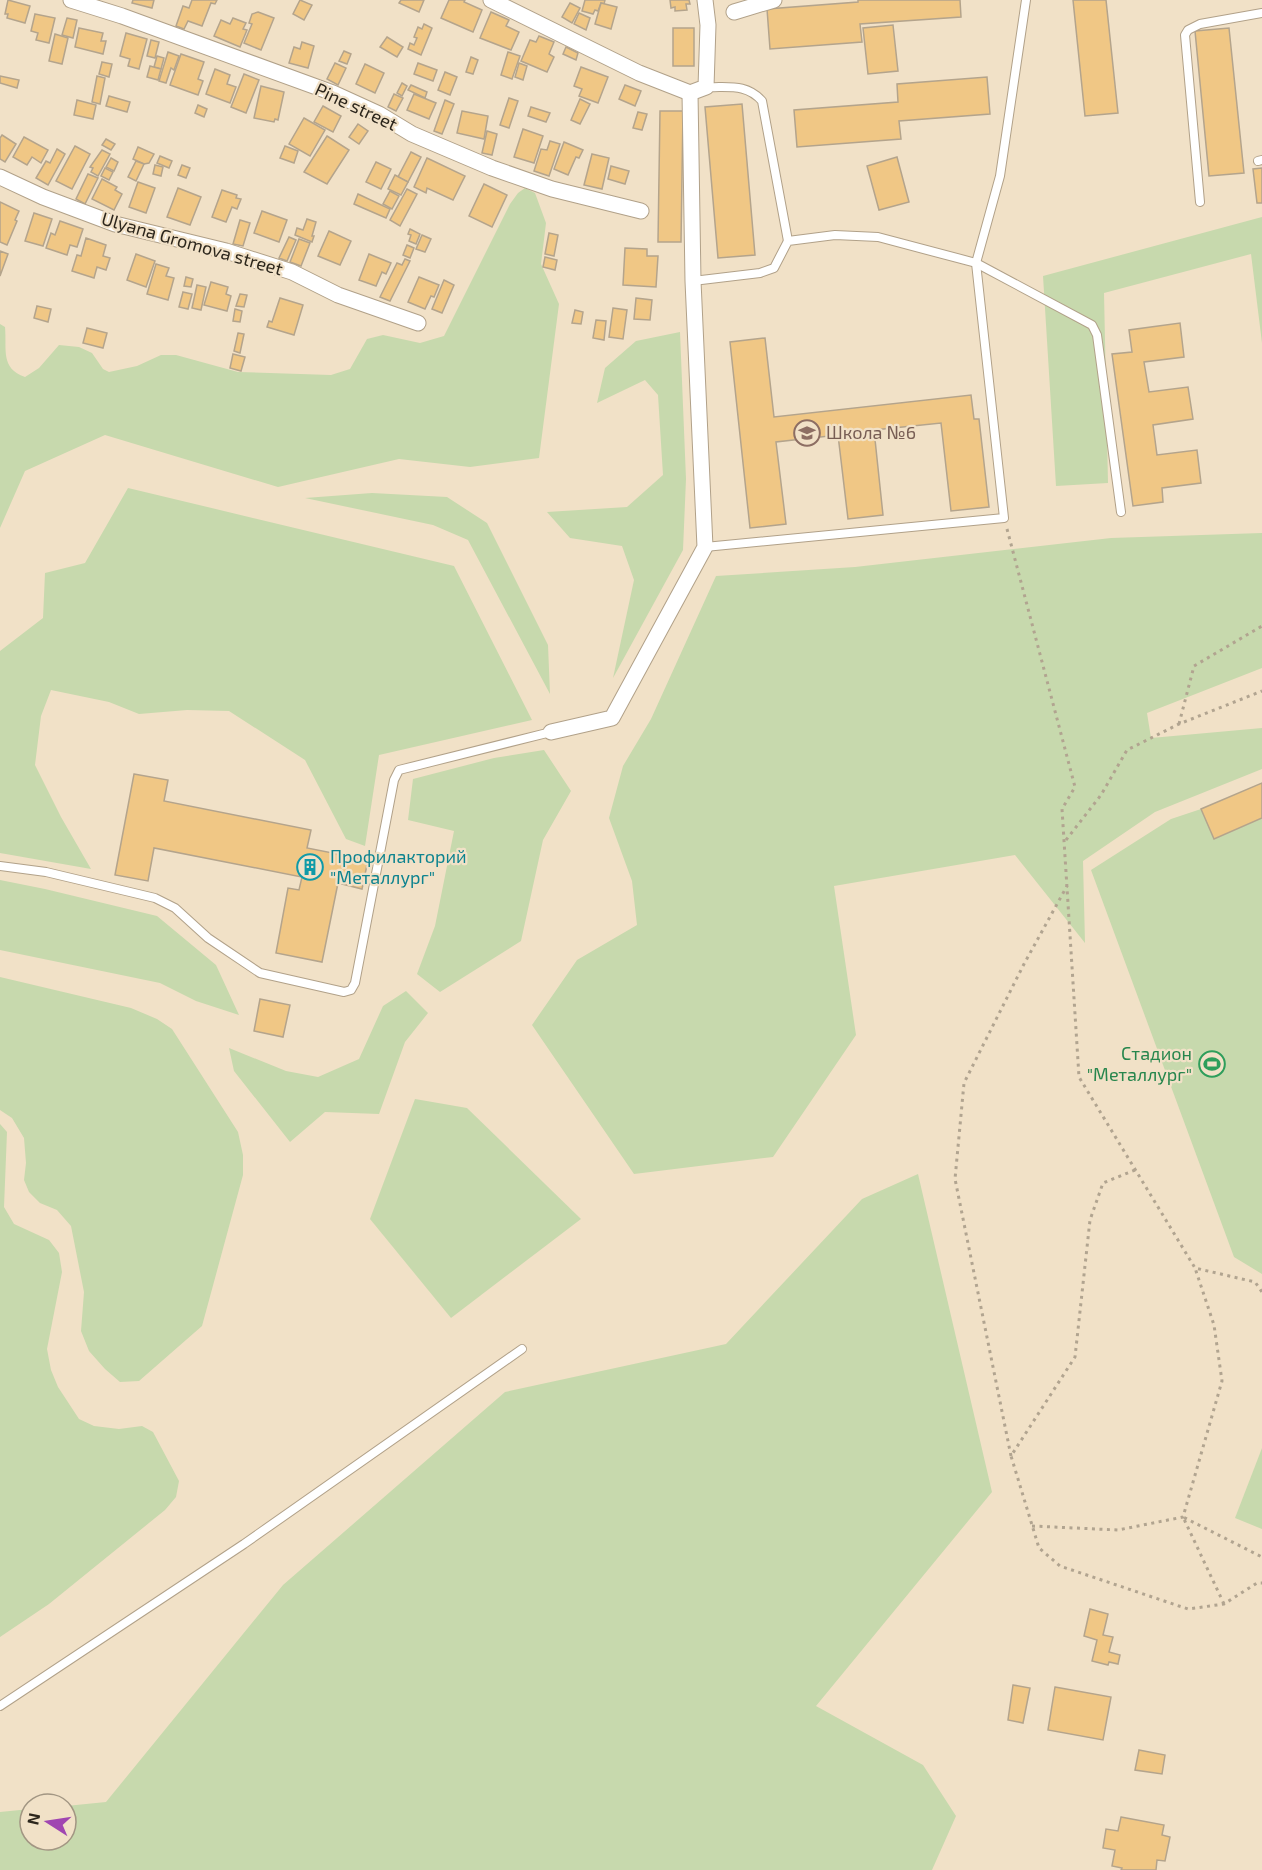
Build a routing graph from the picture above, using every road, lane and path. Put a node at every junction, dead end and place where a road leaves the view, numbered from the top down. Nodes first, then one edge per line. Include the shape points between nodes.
1 (71, 0) edge
2 (491, 0) edge
3 (705, 0) edge
4 (774, 0) edge
5 (1026, 0) edge
6 (734, 12) dead end
7 (1262, 13) edge
8 (706, 87) junction
9 (690, 93) junction
10 (0, 177) edge
11 (1200, 202) dead end
12 (641, 211) dead end
13 (788, 241) junction
14 (976, 262) junction
15 (693, 281) junction
16 (418, 324) dead end
17 (1121, 512) dead end
18 (1004, 518) junction
19 (705, 547) junction
20 (1262, 626) edge
21 (1262, 691) edge
22 (1179, 724) junction
23 (551, 732) joint
24 (1065, 841) junction
25 (0, 866) edge
26 (1067, 885) junction
27 (1135, 1170) junction
28 (1195, 1268) junction
29 (1262, 1292) edge
30 (522, 1349) dead end
31 (1011, 1456) junction
32 (1183, 1516) junction
33 (1032, 1526) junction
34 (1262, 1557) edge
35 (1262, 1583) edge
36 (1224, 1604) junction
37 (0, 1706) edge

1 - 12 street, Pine street via 333,93 412,134 492,168 552,189
2 - 9 street via 639,73
3 - 8 street
4 - 6 street
5 - 14 lane via 1000,176
7 - 11 lane via 1200,24 1185,35
8 - 9 street
8 - 13 lane via 743,88 753,91 762,101
9 - 15 street
10 - 16 street, Ulyana Gromova street via 115,224 292,272 338,295
13 - 14 lane via 835,235 878,237
13 - 15 lane via 774,268
14 - 17 lane via 1095,329
14 - 18 lane
15 - 19 street
18 - 19 lane
18 - 24 path via 1076,787 1062,809
19 - 23 street via 612,718
20 - 22 path via 1194,666
21 - 22 path
22 - 24 path via 1127,750 1101,795
23 - 25 lane via 399,770 355,983 344,992 260,973 208,938 175,908 155,898 46,872
24 - 26 path
26 - 27 path via 1079,1077
26 - 31 path via 964,1083 955,1179
27 - 28 path
27 - 31 path via 1103,1183 1090,1220 1075,1357
28 - 29 path via 1255,1282
28 - 32 path via 1214,1325 1222,1381
30 - 37 lane via 244,1544
31 - 33 path
32 - 33 path via 1118,1530
32 - 34 path
32 - 36 path
33 - 36 path via 1039,1548 1060,1566 1188,1609
35 - 36 path

